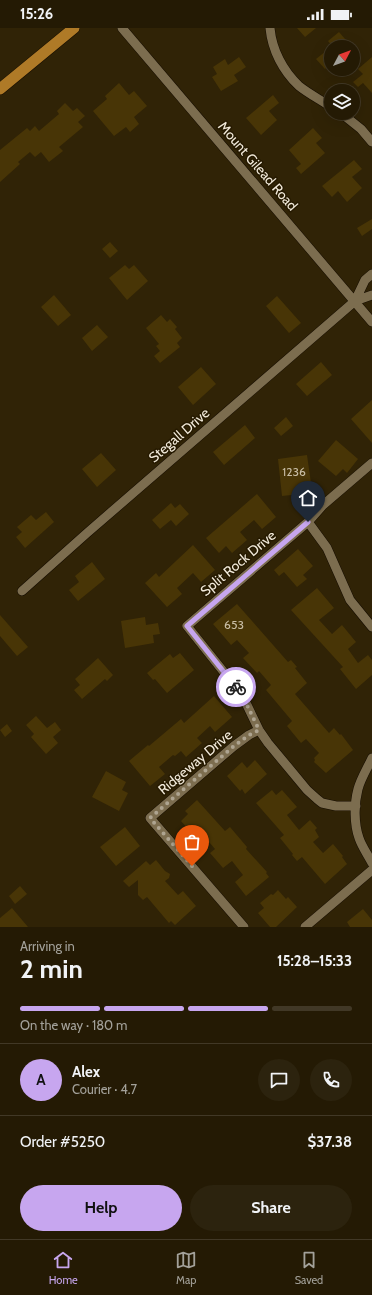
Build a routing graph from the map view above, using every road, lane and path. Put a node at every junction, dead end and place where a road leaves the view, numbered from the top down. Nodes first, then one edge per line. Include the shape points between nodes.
1 (74, 28) edge
2 (122, 28) edge
3 (270, 28) edge
4 (0, 89) edge
5 (324, 102) edge
6 (350, 120) edge
7 (372, 142) edge
8 (372, 274) edge
9 (372, 295) edge
10 (355, 301) junction
11 (372, 322) edge
12 (372, 463) edge
13 (308, 522) junction
14 (22, 591) dead end
15 (372, 627) edge
16 (259, 730) junction
17 (372, 758) edge
18 (356, 806) junction
19 (372, 863) edge
20 (372, 870) edge
21 (244, 927) edge
22 (305, 927) edge

1 - 4 main road
2 - 10 street, Mount Gilead Road
3 - 5 street via 274,50 289,74 300,86
6 - 7 street
8 - 10 street via 365,280
9 - 10 street
10 - 11 street, Mount Gilead Road
10 - 14 street, Stegall Drive
12 - 13 street, Split Rock Drive via 323,505
13 - 15 street via 328,548 350,600
13 - 16 street, Split Rock Drive via 187,626 235,686
16 - 18 street via 275,752 322,803
16 - 21 street, Ridgeway Drive via 234,746 150,818
17 - 18 street via 358,790
18 - 19 street via 359,840
20 - 22 street

